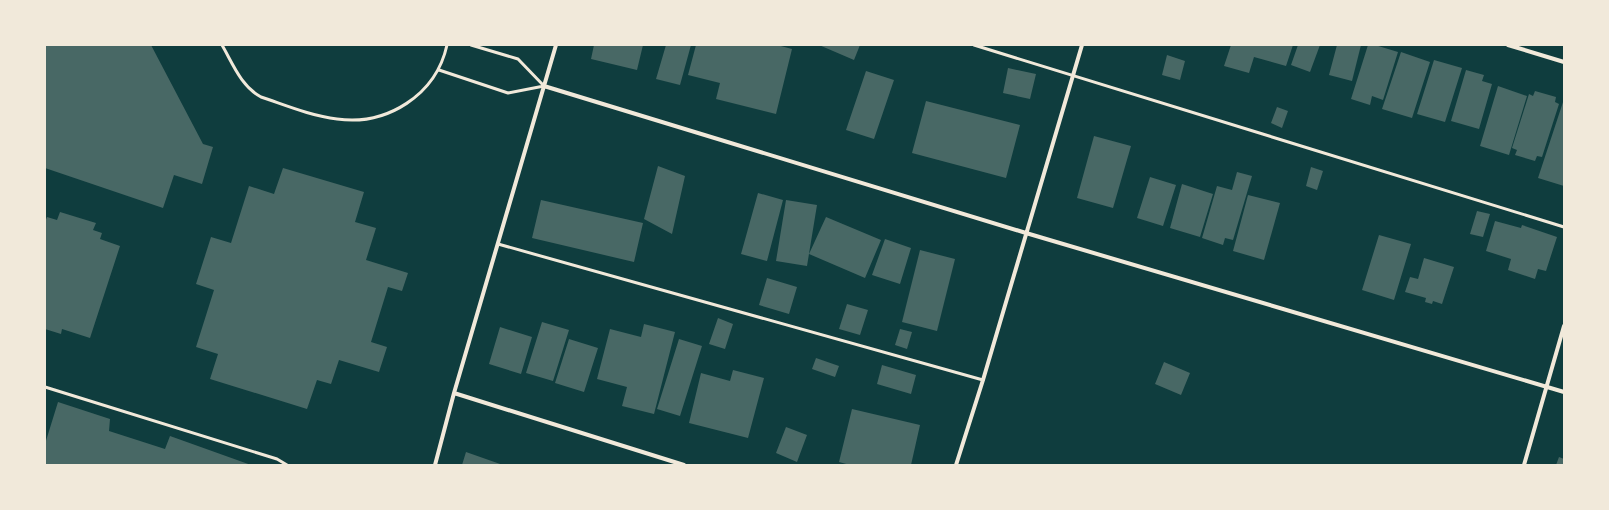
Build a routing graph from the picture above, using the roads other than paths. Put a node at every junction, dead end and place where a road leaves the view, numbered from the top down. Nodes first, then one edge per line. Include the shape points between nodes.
1 (222, 45) edge
2 (447, 45) edge
3 (471, 45) edge
4 (556, 45) edge
5 (974, 45) edge
6 (1082, 45) edge
7 (1508, 45) edge
8 (1564, 62) edge
9 (439, 70) junction
10 (1072, 75) junction
11 (544, 86) junction
12 (1564, 227) edge
13 (1026, 233) junction
14 (498, 244) junction
15 (1564, 326) edge
16 (983, 380) junction
17 (1546, 386) junction
18 (45, 387) edge
19 (1564, 392) edge
20 (454, 393) junction
21 (287, 465) edge
22 (435, 465) edge
23 (684, 465) edge
24 (956, 465) edge
25 (1524, 465) edge

1 - 9 lane via 251,92 338,119 366,119 391,112 426,88
2 - 9 lane
3 - 11 lane via 518,59
4 - 11 street
5 - 10 lane
6 - 10 street
7 - 8 street
9 - 11 lane via 508,93
10 - 12 lane
10 - 13 street
11 - 13 street
11 - 14 street
13 - 16 street
13 - 17 street
14 - 16 lane
14 - 20 street
15 - 17 street
16 - 24 street
17 - 19 street
17 - 25 street
18 - 21 lane via 277,459
20 - 22 street
20 - 23 street

